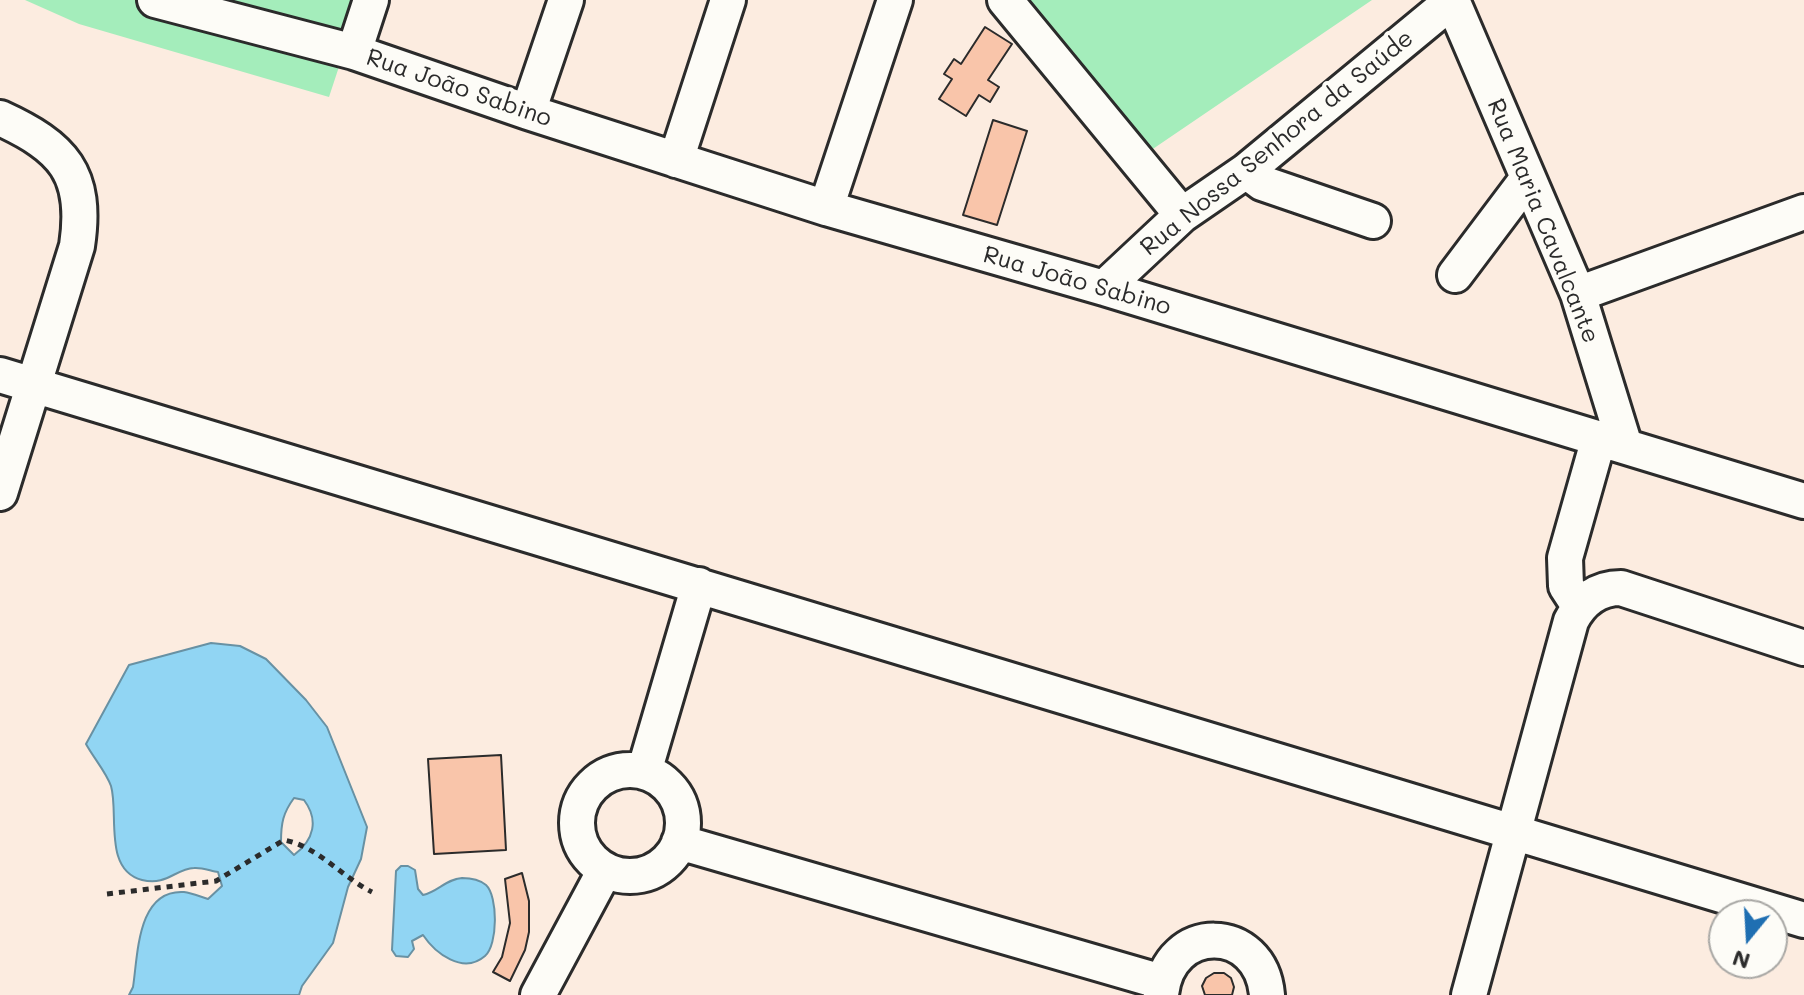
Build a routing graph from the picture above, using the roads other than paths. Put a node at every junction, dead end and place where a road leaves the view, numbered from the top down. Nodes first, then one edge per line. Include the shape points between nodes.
1 (155, 0) edge
2 (371, 0) edge
3 (566, 0) edge
4 (728, 0) edge
5 (895, 0) edge
6 (1005, 0) edge
7 (1452, 0) edge
8 (354, 52) junction
9 (528, 112) junction
10 (0, 118) edge
11 (676, 160) junction
12 (1246, 171) junction
13 (1528, 178) junction
14 (826, 208) junction
15 (1804, 212) edge
16 (1182, 215) junction
17 (1373, 221) dead end
18 (1455, 275) dead end
19 (1104, 288) junction
20 (1578, 294) junction
21 (0, 375) edge
22 (34, 385) junction
23 (1612, 442) junction
24 (0, 493) edge
25 (1804, 501) edge
26 (699, 585) junction
27 (1579, 606) junction
28 (1804, 648) edge
29 (644, 772) junction
30 (1514, 830) junction
31 (679, 842) junction
32 (605, 870) junction
33 (1804, 920) edge
34 (1161, 989) edge
35 (538, 995) edge
36 (1267, 995) edge
37 (1469, 995) edge

1 - 8 street, Rua João Sabino
2 - 8 street
3 - 9 street
4 - 11 street
5 - 14 street
6 - 16 street
7 - 12 street, Rua Nossa Senhora da Saúde
7 - 13 street, Rua Maria Cavalcante
8 - 9 street, Rua João Sabino
9 - 11 street, Rua João Sabino
10 - 22 street via 58,152 71,170 81,223
11 - 14 street, Rua João Sabino
12 - 16 street, Rua Nossa Senhora da Saúde
12 - 17 street via 1262,183
13 - 18 street
13 - 20 street, Rua Maria Cavalcante
14 - 19 street, Rua João Sabino
15 - 20 street
16 - 19 street, Rua Nossa Senhora da Saúde
19 - 23 street, Rua João Sabino
20 - 23 street, Rua Maria Cavalcante
21 - 22 street
22 - 24 street
22 - 26 street
23 - 25 street, Rua João Sabino
23 - 27 street via 1565,558 1566,586
26 - 29 street
26 - 30 street
27 - 28 street via 1609,588 1621,588
27 - 30 street
29 - 31 street via 658,778 677,799 683,828
29 - 32 street via 602,777 582,798 579,839
30 - 33 street
30 - 37 street
31 - 32 street via 665,863 643,874
31 - 34 street
32 - 35 street
34 - 36 street via 1175,957 1214,940 1242,948 1253,958

